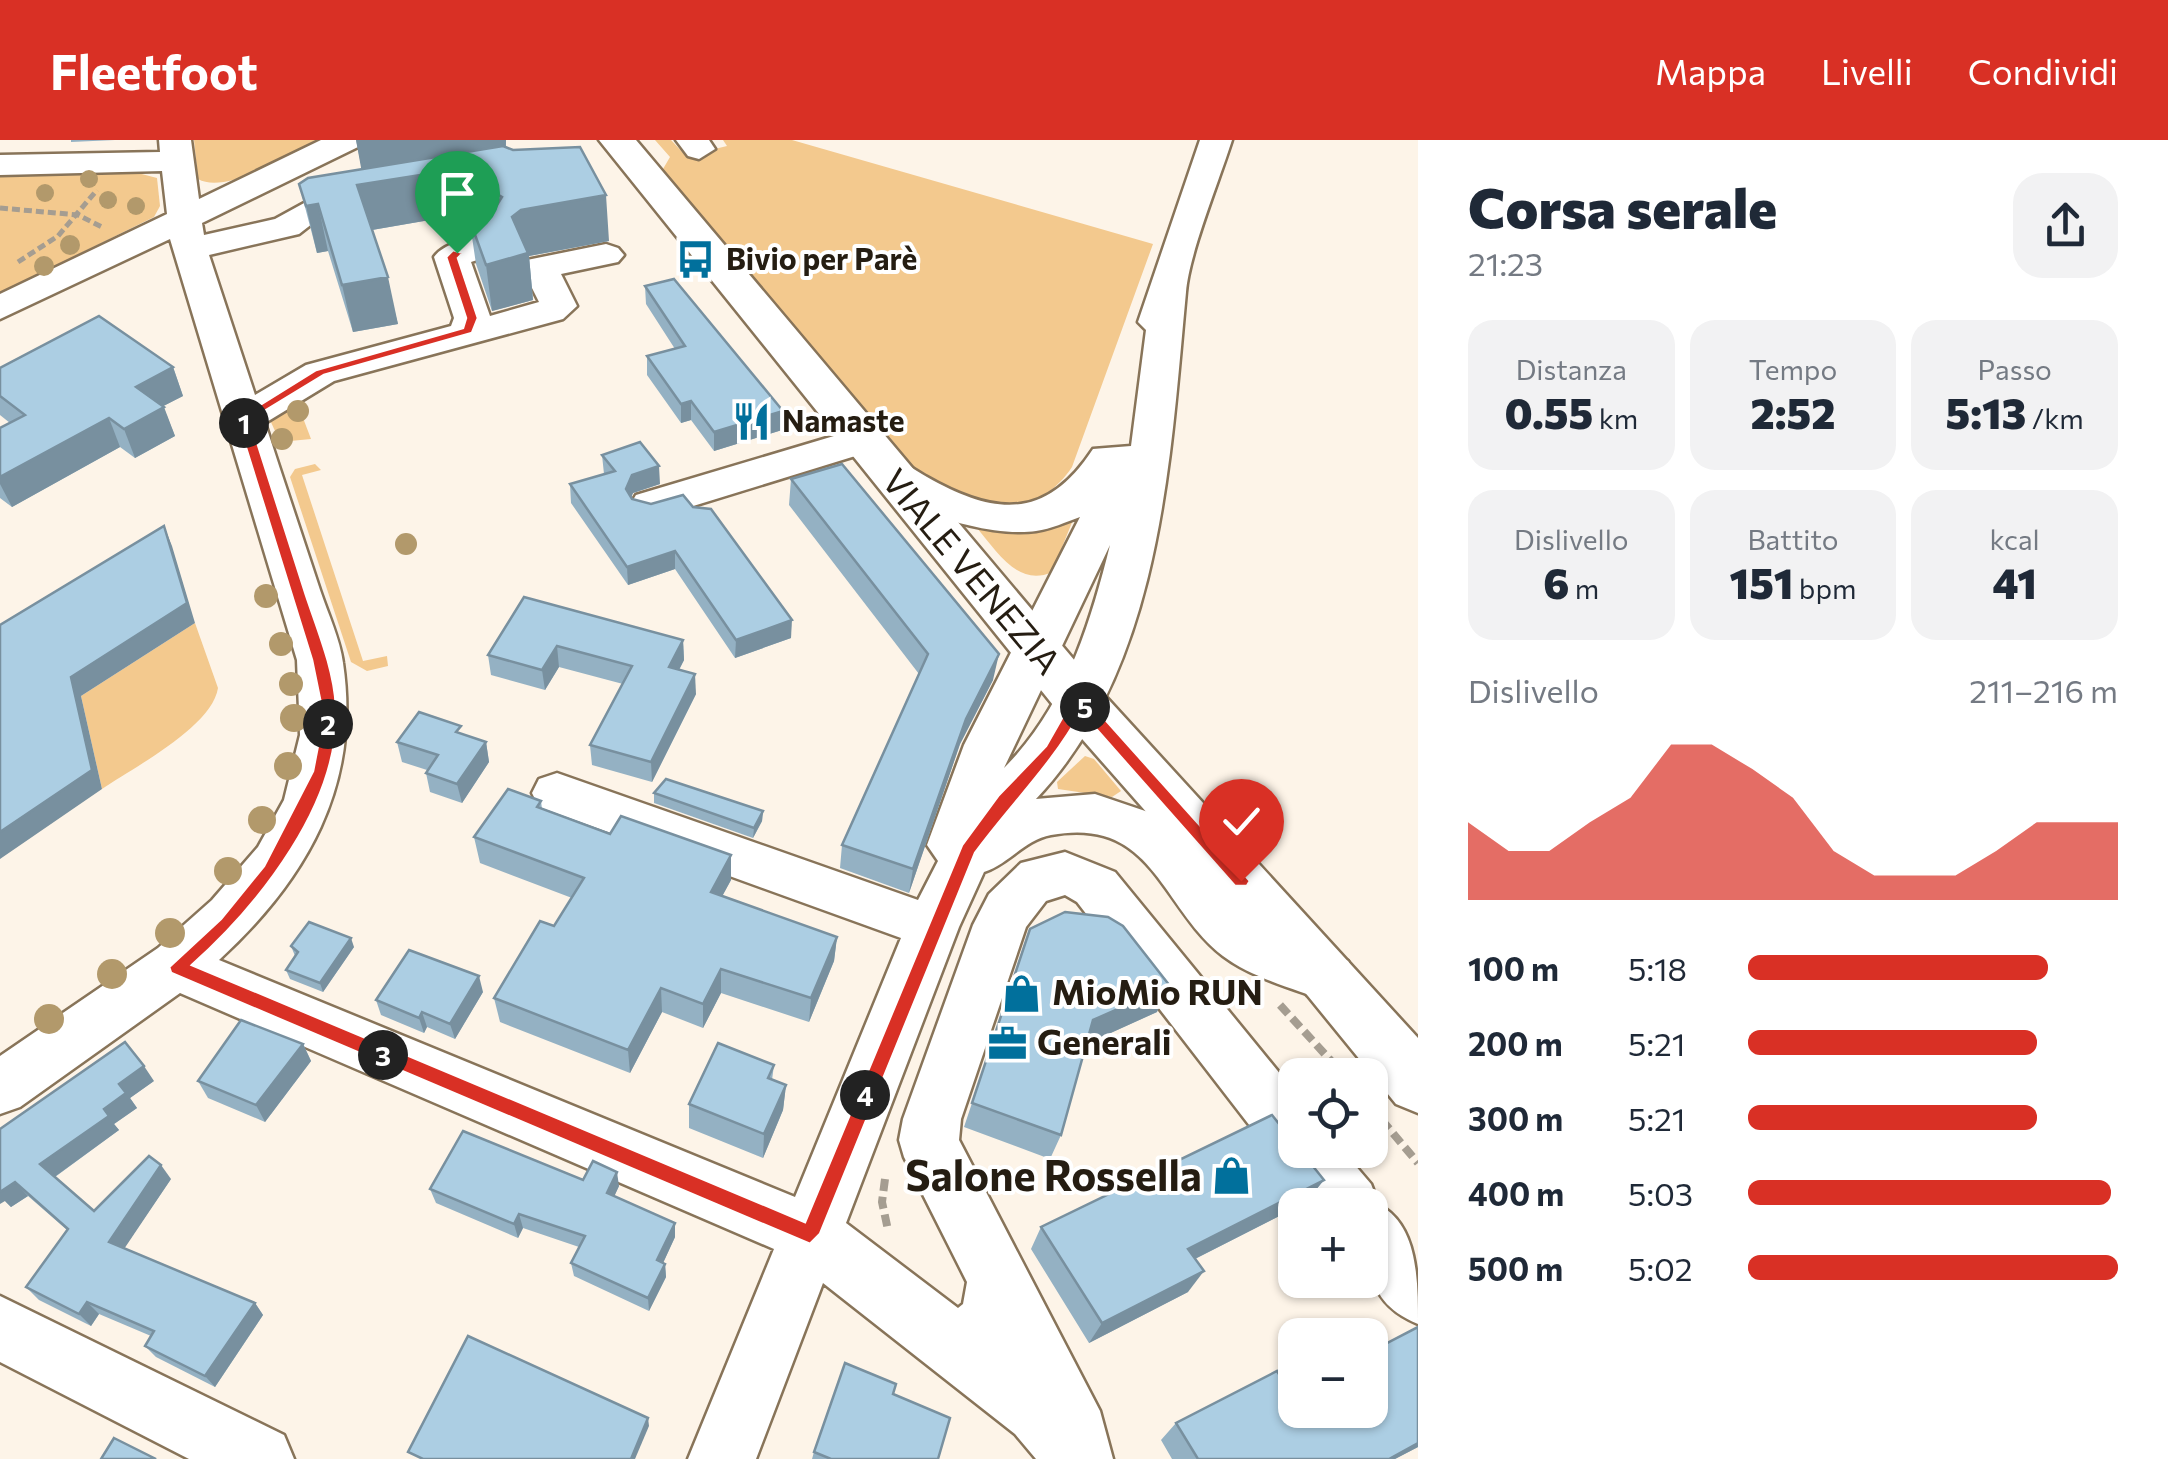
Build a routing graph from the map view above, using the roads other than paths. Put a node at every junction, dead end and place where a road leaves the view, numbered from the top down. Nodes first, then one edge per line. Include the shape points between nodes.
1 (348, 140) edge
2 (617, 140) edge
3 (1216, 140) edge
4 (176, 150) edge
5 (0, 165) edge
6 (398, 196) edge
7 (186, 234) junction
8 (486, 246) edge
9 (606, 255) dead end
10 (1168, 293) junction
11 (0, 308) edge
12 (468, 331) junction
13 (243, 419) junction
14 (873, 453) junction
15 (651, 505) edge
16 (1118, 592) junction
17 (1032, 629) junction
18 (1079, 701) junction
19 (557, 793) dead end
20 (932, 928) junction
21 (178, 967) junction
22 (1329, 978) junction
23 (0, 1088) edge
24 (1401, 1104) edge
25 (1278, 1116) edge
26 (1319, 1168) edge
27 (1335, 1188) edge
28 (810, 1234) junction
29 (1388, 1254) edge
30 (999, 1278) junction
31 (1418, 1292) edge
32 (0, 1328) edge
33 (958, 1349) junction
34 (260, 1459) edge
35 (722, 1459) edge
36 (1080, 1459) edge

1 - 7 street
2 - 14 main road, VIALE VENEZIA
3 - 10 street
4 - 5 street
4 - 7 street
6 - 7 street via 306,212 278,230
7 - 11 street
7 - 13 street
8 - 12 street via 452,257 472,318
9 - 12 street via 540,268 559,306 550,312
10 - 14 street via 1102,470 1064,508 1014,519 983,516 925,496
10 - 16 street via 1160,406
10 - 17 street via 1115,488
12 - 13 street via 320,372
13 - 21 street via 320,660 328,735 316,784 270,870 227,924
14 - 15 street
14 - 17 main road, VIALE VENEZIA
16 - 17 street via 1088,612
16 - 18 street
17 - 18 main road, VIALE VENEZIA
17 - 20 street via 962,813
18 - 20 street via 1052,750 968,850
18 - 22 main road, VIALE VENEZIA
19 - 20 street
20 - 22 street via 970,864 994,839 1033,816 1073,812 1145,832 1239,939
20 - 28 street
21 - 23 street
21 - 28 street
22 - 24 main road, VIALE VENEZIA
25 - 30 street via 1096,887 1057,872 1034,878 1000,925 929,1140
26 - 27 street
28 - 33 street
28 - 35 street
29 - 31 street
30 - 33 street via 997,1306 986,1328
30 - 36 street via 1072,1420
32 - 34 street
33 - 36 street via 1039,1410

